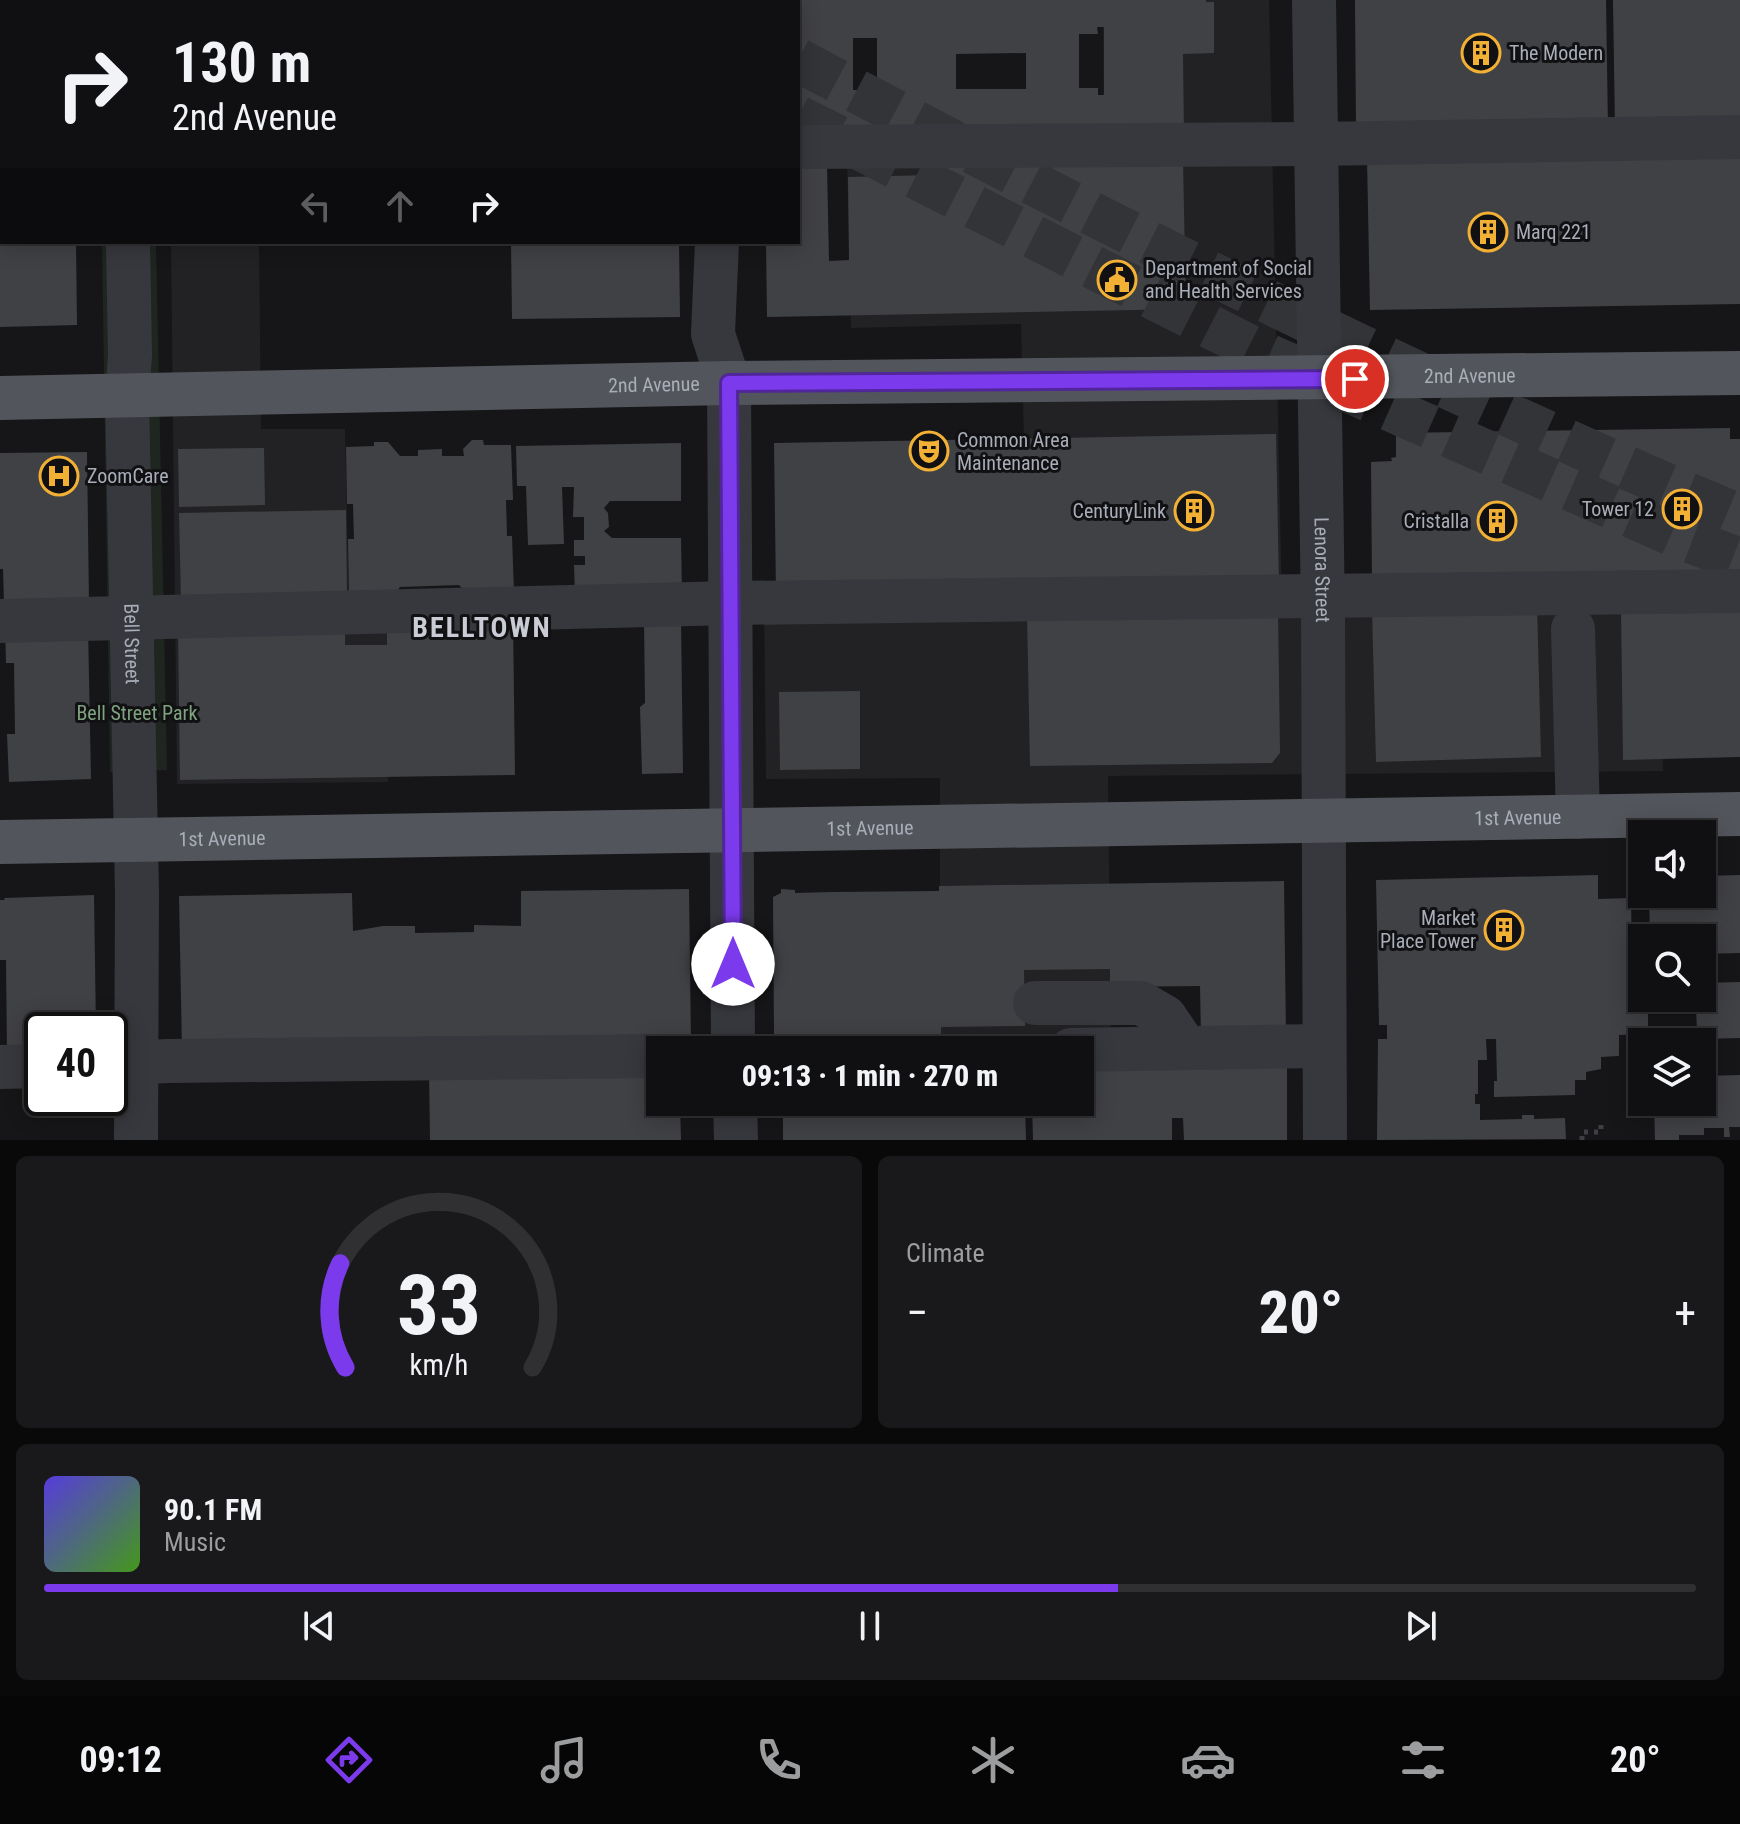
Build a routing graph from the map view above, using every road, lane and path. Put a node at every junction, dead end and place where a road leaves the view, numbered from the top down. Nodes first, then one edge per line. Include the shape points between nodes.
1 (1314, 0) edge
2 (1740, 137) edge
3 (1316, 144) junction
4 (800, 147) edge
5 (128, 244) edge
6 (717, 244) edge
7 (1740, 373) edge
8 (1319, 379) junction
9 (729, 383) junction
10 (127, 396) junction
11 (0, 398) edge
12 (1740, 591) edge
13 (1323, 597) junction
14 (732, 603) junction
15 (130, 618) junction
16 (0, 621) edge
17 (1573, 629) dead end
18 (1740, 814) edge
19 (1578, 817) junction
20 (1323, 820) junction
21 (732, 831) junction
22 (134, 840) junction
23 (0, 842) edge
24 (1035, 1003) dead end
25 (128, 1012) edge
26 (733, 1036) edge
27 (1324, 1046) junction
28 (1186, 1048) junction
29 (1094, 1050) edge
30 (646, 1056) edge
31 (128, 1063) edge
32 (24, 1066) edge
33 (0, 1067) edge
34 (128, 1089) edge
35 (735, 1116) edge
36 (1601, 1120) dead end
37 (136, 1140) edge
38 (736, 1140) edge
39 (1325, 1140) edge
40 (1582, 1140) edge

1 - 3 street, Lenora Street
2 - 3 street
3 - 4 street
3 - 8 street, Lenora Street
5 - 10 street, Bell Street
6 - 9 street via 713,334
7 - 8 main road, 2nd Avenue
8 - 9 main road, 2nd Avenue
8 - 13 street, Lenora Street
9 - 10 main road, 2nd Avenue
9 - 14 street
10 - 11 main road, 2nd Avenue
10 - 15 street, Bell Street
12 - 13 street
13 - 14 street
13 - 20 street, Lenora Street
14 - 15 street
14 - 21 street
15 - 16 street
15 - 22 street, Bell Street
17 - 19 street
18 - 19 main road, 1st Avenue
19 - 20 main road, 1st Avenue
20 - 21 main road, 1st Avenue
20 - 27 street, Lenora Street
21 - 22 main road, 1st Avenue
21 - 26 street
22 - 23 main road, 1st Avenue
22 - 25 street, Bell Street via 137,893
24 - 28 street via 1141,1003 1165,1017
27 - 28 street
27 - 39 street, Lenora Street
28 - 29 street
30 - 31 street
32 - 33 street
34 - 37 street, Bell Street
35 - 38 street
36 - 40 path via 1601,1132 1582,1132

